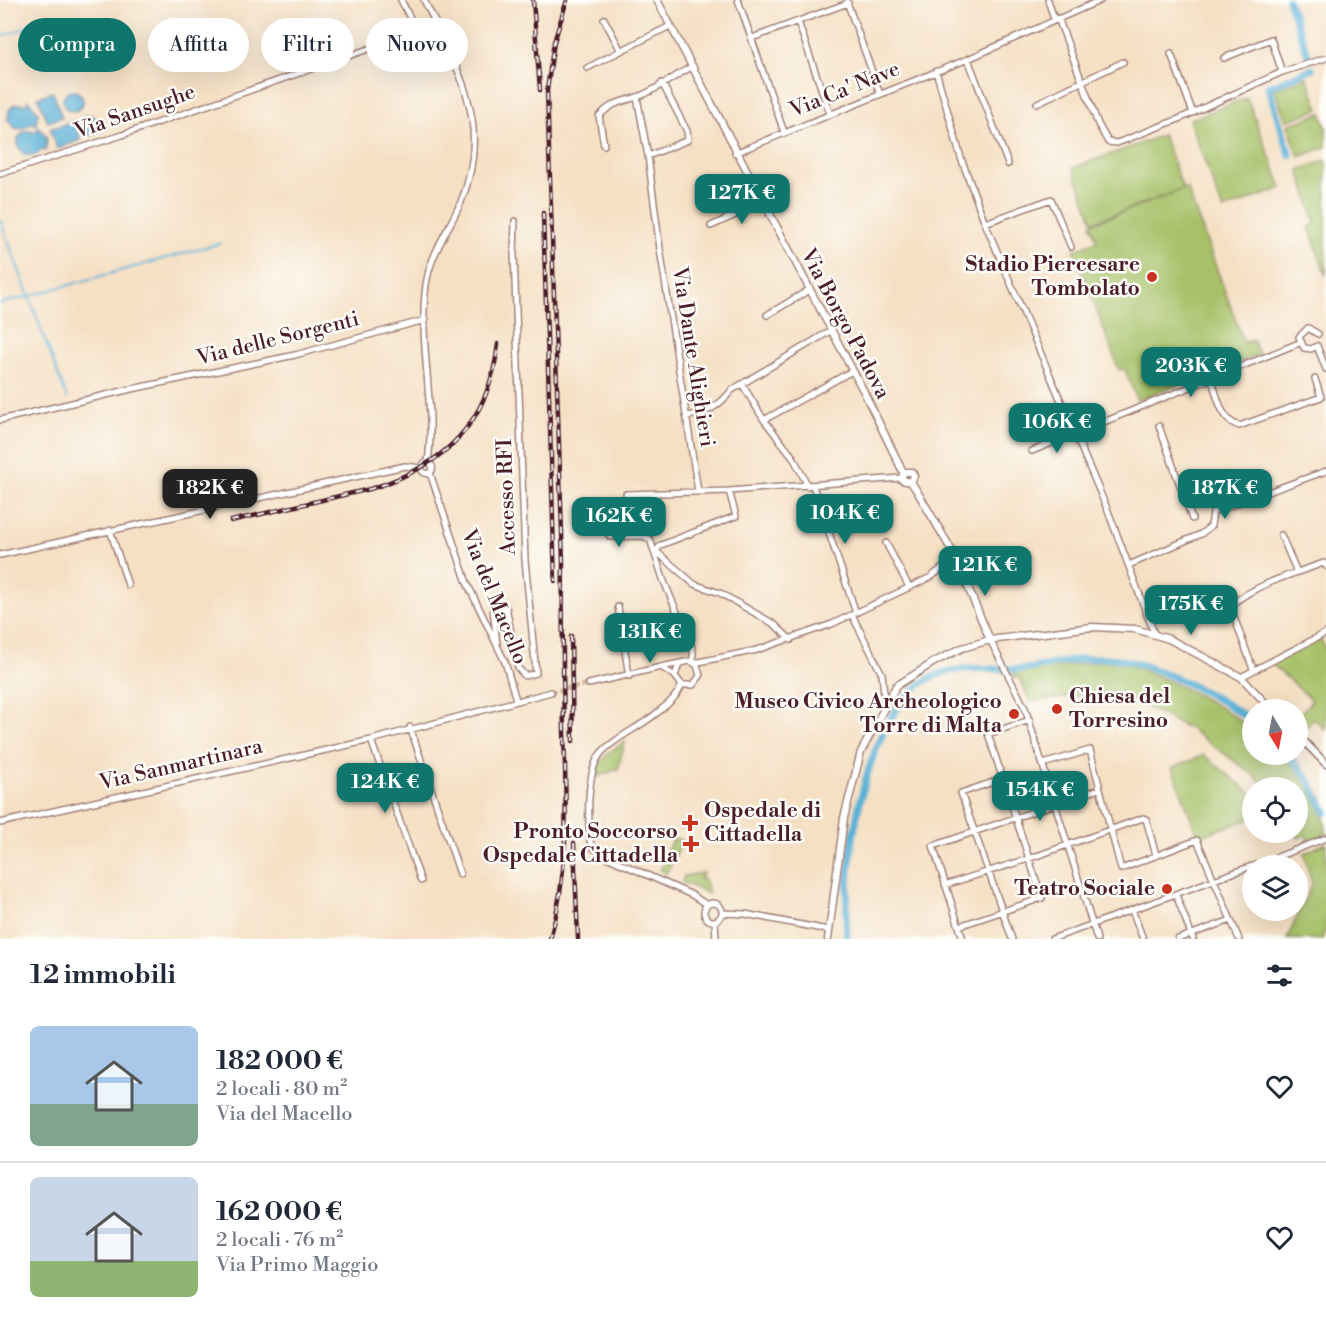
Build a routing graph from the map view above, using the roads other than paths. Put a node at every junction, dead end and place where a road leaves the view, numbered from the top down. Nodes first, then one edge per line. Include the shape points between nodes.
1 (401, 0) edge
2 (424, 0) edge
3 (657, 0) edge
4 (738, 0) edge
5 (1048, 0) edge
6 (1101, 0) edge
7 (847, 2) edge
8 (410, 18) edge
9 (433, 18) edge
10 (1056, 18) junction
11 (604, 19) dead end
12 (798, 22) junction
13 (670, 26) junction
14 (752, 38) junction
15 (366, 50) edge
16 (621, 51) junction
17 (1171, 54) dead end
18 (1224, 58) dead end
19 (1326, 58) edge
20 (968, 59) junction
21 (1123, 62) dead end
22 (693, 66) junction
23 (587, 68) dead end
24 (936, 71) junction
25 (460, 72) edge
26 (1282, 72) junction
27 (662, 82) junction
28 (1082, 82) junction
29 (880, 94) junction
30 (637, 97) junction
31 (1037, 103) dead end
32 (1193, 112) junction
33 (830, 114) junction
34 (784, 132) junction
35 (604, 145) dead end
36 (735, 153) junction
37 (648, 156) junction
38 (1008, 164) dead end
39 (0, 174) edge
40 (762, 203) junction
41 (515, 221) dead end
42 (985, 223) junction
43 (711, 226) dead end
44 (1071, 247) dead end
45 (808, 290) junction
46 (767, 315) dead end
47 (425, 320) junction
48 (1326, 329) edge
49 (830, 331) junction
50 (1318, 334) junction
51 (1299, 343) junction
52 (1317, 346) junction
53 (1326, 369) edge
54 (852, 371) junction
55 (1211, 377) junction
56 (1315, 379) dead end
57 (742, 384) junction
58 (686, 416) junction
59 (0, 420) edge
60 (764, 420) junction
61 (1159, 426) dead end
62 (1075, 435) junction
63 (1032, 451) dead end
64 (428, 462) junction
65 (421, 468) junction
66 (1326, 471) edge
67 (430, 473) junction
68 (902, 475) junction
69 (911, 482) junction
70 (809, 484) junction
71 (729, 491) junction
72 (698, 492) junction
73 (626, 494) dead end
74 (1192, 519) dead end
75 (110, 530) junction
76 (607, 531) dead end
77 (1281, 535) dead end
78 (886, 543) dead end
79 (656, 551) junction
80 (0, 555) edge
81 (953, 556) junction
82 (1129, 565) junction
83 (1326, 566) edge
84 (1297, 572) junction
85 (128, 585) dead end
86 (909, 587) junction
87 (618, 607) dead end
88 (854, 614) junction
89 (1154, 633) junction
90 (1326, 633) edge
91 (791, 640) junction
92 (990, 640) junction
93 (497, 645) junction
94 (711, 659) junction
95 (694, 662) junction
96 (679, 664) junction
97 (661, 667) junction
98 (1252, 669) junction
99 (700, 673) junction
100 (629, 676) junction
101 (675, 676) junction
102 (1241, 677) junction
103 (589, 684) tunnel mouth
104 (682, 685) junction
105 (551, 692) tunnel mouth
106 (1262, 699) edge
107 (516, 700) junction
108 (885, 703) junction
109 (1029, 720) junction
110 (410, 728) junction
111 (371, 740) junction
112 (1308, 745) edge
113 (1043, 764) junction
114 (1326, 764) edge
115 (1002, 780) junction
116 (1099, 789) junction
117 (1056, 803) junction
118 (1015, 819) junction
119 (0, 823) edge
120 (1109, 828) junction
121 (976, 832) junction
122 (1326, 838) edge
123 (1069, 843) junction
124 (1156, 855) junction
125 (1282, 855) edge
126 (1028, 860) junction
127 (1242, 870) edge
128 (989, 872) junction
129 (460, 874) dead end
130 (1213, 880) junction
131 (421, 881) dead end
132 (945, 885) junction
133 (1176, 895) junction
134 (707, 905) junction
135 (1132, 910) junction
136 (1002, 912) junction
137 (722, 913) junction
138 (1231, 920) junction
139 (715, 921) junction
140 (1092, 924) junction
141 (959, 926) junction
142 (828, 930) junction
143 (1192, 937) edge
144 (716, 939) edge
145 (828, 939) edge
146 (963, 939) edge
147 (1012, 939) edge
148 (1052, 939) edge
149 (1098, 939) edge
150 (1143, 939) edge
151 (1178, 939) edge
152 (1239, 939) edge

1 - 8 street
2 - 9 street
3 - 13 street, Via Borgo Padova
4 - 14 street
5 - 10 street
6 - 10 street, Via Ca' Nave
7 - 12 street
7 - 29 street
10 - 20 street, Via Ca' Nave
10 - 28 street
11 - 16 street
12 - 14 street
12 - 33 street
13 - 16 street
13 - 22 street, Via Borgo Padova
14 - 34 street
15 - 39 street, Via Sansughe
16 - 23 street
17 - 32 street
18 - 26 street via 1271,39
19 - 26 street
20 - 24 street, Via Ca' Nave
20 - 38 street
21 - 28 street
22 - 27 street
22 - 36 street, Via Borgo Padova
24 - 29 street, Via Ca' Nave
24 - 42 street
25 - 47 street via 474,138 470,174 429,267
26 - 32 street
27 - 30 street
27 - 37 street via 688,140
28 - 31 street
28 - 32 street via 1108,142 1117,143
29 - 33 street, Via Ca' Nave
30 - 35 street via 625,98 599,116
30 - 37 street, Via Dante Alighieri
33 - 34 street, Via Ca' Nave
34 - 36 street, Via Ca' Nave
36 - 40 street, Via Borgo Padova
37 - 58 street, Via Dante Alighieri
40 - 43 street
40 - 45 street, Via Borgo Padova
41 - 93 street, Accesso RFI via 525,560 537,668 533,675 525,676 518,668 506,607 493,609
42 - 44 street via 1051,199
42 - 62 street
45 - 46 street
45 - 49 street, Via Borgo Padova
47 - 59 street, Via delle Sorgenti via 295,355
47 - 64 street
48 - 50 street
49 - 54 street, Via Borgo Padova
49 - 57 street
50 - 51 street via 1314,329 1305,329 1299,335
50 - 52 street
51 - 52 street via 1307,349
51 - 55 street
52 - 53 street
54 - 60 street
54 - 68 street, Via Borgo Padova
55 - 56 street via 1225,417 1239,426 1321,397
55 - 62 street
57 - 58 street via 714,408
57 - 60 street
58 - 72 street, Via Dante Alighieri
60 - 70 street
61 - 74 street
62 - 63 street
62 - 82 street
64 - 65 street
64 - 67 street, Via del Macello via 432,466
65 - 67 street
65 - 75 street via 405,466
66 - 82 street via 1213,512 1208,529
67 - 93 street, Via del Macello via 467,583
68 - 69 street via 904,482
68 - 69 street, Via Borgo Padova via 912,472
68 - 70 street
69 - 81 street, Via Borgo Padova
70 - 71 street
70 - 88 street
71 - 72 street
71 - 79 street via 736,516 661,545
72 - 73 street
75 - 80 street
75 - 85 street
76 - 79 street via 610,537 650,539
77 - 84 street
78 - 86 street
79 - 91 street via 694,584 720,593 774,624
79 - 95 street
81 - 86 street via 931,577
81 - 92 street, Via Borgo Padova
82 - 89 street
83 - 84 street via 1324,563
84 - 98 street via 1241,597 1230,606
86 - 88 street
87 - 100 street
88 - 91 street
88 - 108 street via 882,674
89 - 92 street via 1092,627
89 - 102 street
90 - 98 street
91 - 94 street
92 - 108 street via 962,648 911,675 896,686
92 - 109 street
93 - 107 street, Via del Macello
94 - 95 street
94 - 99 street
95 - 96 street
95 - 99 street
96 - 97 street
96 - 101 street
97 - 100 street
97 - 101 street
98 - 102 street
99 - 104 street via 696,683
100 - 103 street
101 - 104 street
102 - 106 street
104 - 134 street via 657,713 611,744 596,760 591,774 590,841 603,855
105 - 107 street, Via Sanmartinara
107 - 110 street, Via Sanmartinara
108 - 142 street via 861,752 849,794
109 - 113 street
109 - 115 street via 988,734
110 - 111 street, Via Sanmartinara
110 - 129 street
111 - 119 street, Via Sanmartinara
111 - 131 street
112 - 114 street
113 - 116 street via 1090,750
113 - 117 street
115 - 118 street
115 - 121 street via 961,793
116 - 117 street
116 - 120 street
117 - 118 street
117 - 123 street
118 - 121 street
118 - 126 street
120 - 123 street
120 - 124 street via 1145,818
120 - 124 street via 1121,869
121 - 128 street
121 - 132 street via 933,846
122 - 125 street
123 - 126 street
123 - 140 street
124 - 130 street via 1197,840
126 - 128 street
126 - 136 street via 1042,898
127 - 130 street
128 - 132 street
128 - 136 street
130 - 133 street
130 - 138 street
132 - 141 street
133 - 135 street
133 - 143 street
134 - 137 street via 717,904
134 - 139 street via 705,915
135 - 140 street
135 - 150 street
136 - 141 street
136 - 147 street
137 - 139 street
137 - 142 street
138 - 143 street
138 - 152 street
139 - 144 street
140 - 148 street
140 - 149 street
141 - 146 street
142 - 145 street
143 - 151 street

